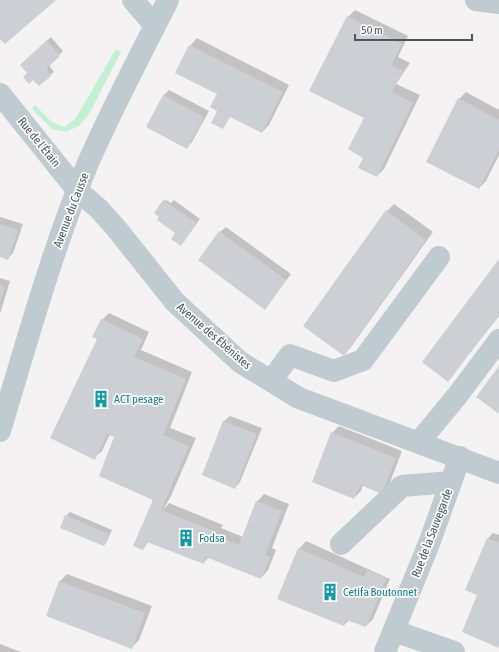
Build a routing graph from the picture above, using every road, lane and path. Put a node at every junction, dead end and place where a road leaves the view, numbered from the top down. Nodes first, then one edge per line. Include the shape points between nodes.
1 (133, 0) edge
2 (168, 0) edge
3 (155, 26) junction
4 (0, 94) edge
5 (78, 191) junction
6 (439, 257) dead end
7 (499, 340) edge
8 (270, 381) junction
9 (0, 431) edge
10 (419, 442) junction
11 (460, 457) junction
12 (499, 473) edge
13 (451, 482) junction
14 (341, 544) dead end
15 (394, 631) junction
16 (417, 645) edge
17 (385, 652) edge
18 (454, 652) edge

1 - 3 street
2 - 3 street, Avenue du Causse
3 - 5 street, Avenue du Causse via 111,112
4 - 5 street, Rue de l'Étain
5 - 8 street, Avenue des Ébénistes via 116,228 175,302 240,362
5 - 9 street, Avenue du Causse via 44,284
6 - 8 street via 363,360 334,370 290,354
7 - 10 street
8 - 10 street, Avenue des Ébénistes via 299,398
10 - 11 street, Avenue des Ébénistes
11 - 12 street, Avenue des Ébénistes
11 - 13 street, Rue de la Sauvegarde
13 - 14 street via 402,486
13 - 15 street, Rue de la Sauvegarde
15 - 16 street
15 - 17 street, Rue de la Sauvegarde
16 - 18 street

